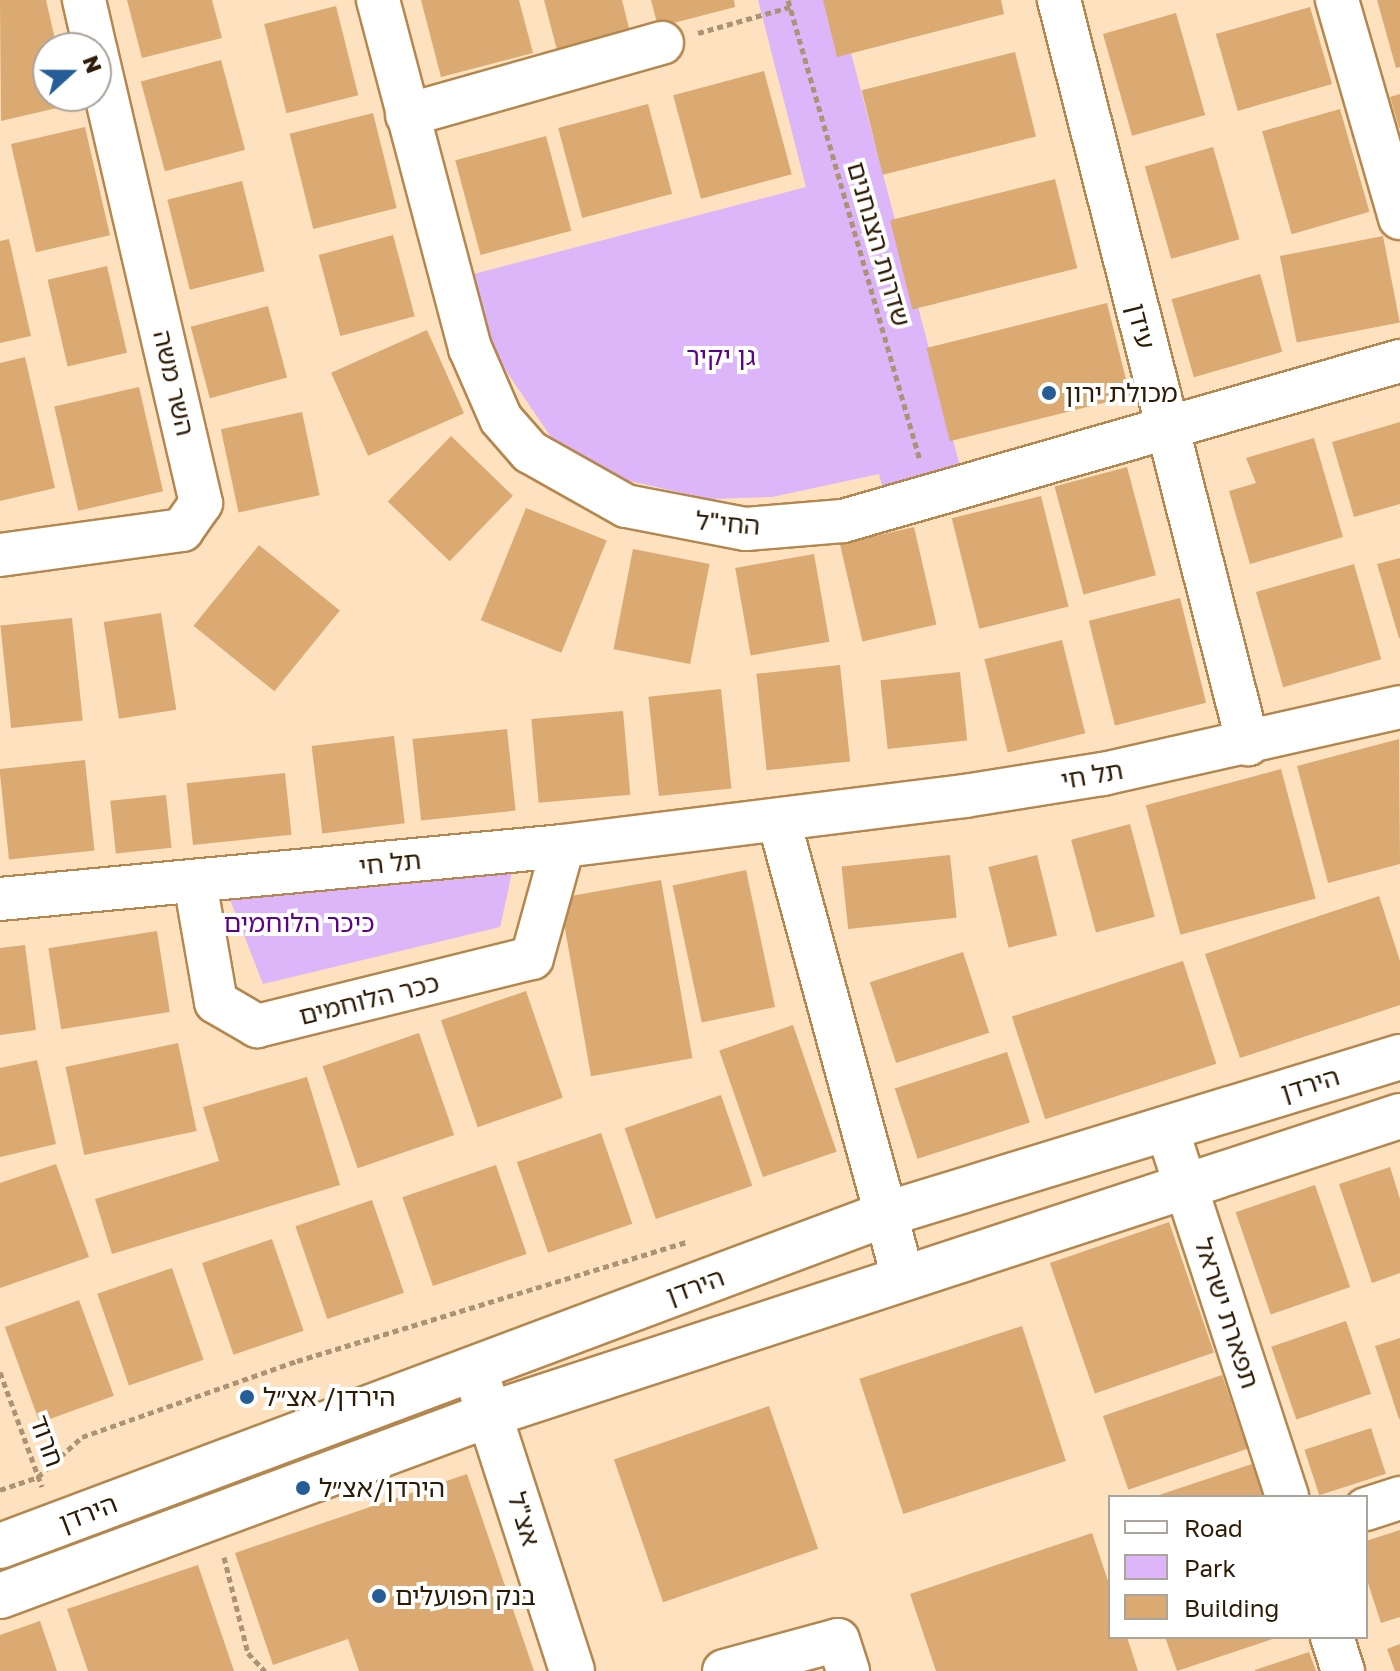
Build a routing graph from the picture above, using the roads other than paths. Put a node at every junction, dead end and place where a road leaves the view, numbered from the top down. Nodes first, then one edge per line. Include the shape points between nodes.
1 (84, 0) edge
2 (378, 0) edge
3 (1059, 0) edge
4 (1337, 0) edge
5 (91, 32) edge
6 (662, 43) road end
7 (110, 112) edge
8 (407, 115) junction
9 (1400, 218) edge
10 (1400, 361) edge
11 (1167, 425) junction
12 (0, 555) edge
13 (1400, 707) edge
14 (1248, 744) junction
15 (779, 821) junction
16 (563, 846) junction
17 (195, 882) junction
18 (0, 899) edge
19 (1400, 1057) edge
20 (1400, 1116) edge
21 (1167, 1129) junction
22 (1184, 1182) junction
23 (886, 1214) junction
24 (903, 1276) junction
25 (472, 1369) junction
26 (491, 1414) junction
27 (1286, 1495) edge
28 (1400, 1498) edge
29 (1368, 1508) edge
30 (0, 1546) edge
31 (0, 1596) edge
32 (1333, 1639) edge
33 (572, 1671) edge
34 (724, 1671) edge
35 (848, 1671) edge
36 (1343, 1671) edge

1 - 5 street, השר משה
2 - 8 street, החי"ל
3 - 11 street, עידן
4 - 9 street
6 - 8 street
7 - 12 street, השר משה via 201,503 182,530
8 - 11 street, החי"ל via 470,348 501,419 530,452 626,506 746,529 843,521 932,499
10 - 11 street, החי"ל
11 - 14 street, עידן
13 - 14 street, תל חי
14 - 15 street, תל חי via 1103,774
15 - 16 street, תל חי
15 - 23 street
16 - 17 street, תל חי
16 - 17 street, ככר הלוחמים via 532,958 257,1026 216,1002
17 - 18 street, תל חי
19 - 21 street, הירדן
20 - 22 street, הירדן
21 - 22 street, תפארת ישראל
21 - 23 street, הירדן
22 - 24 street, הירדן
22 - 27 street, תפארת ישראל
23 - 24 street
23 - 25 street, הירדן
24 - 26 street, הירדן
25 - 26 street, אצ"ל
25 - 30 street, הירדן
26 - 31 street, הירדן
26 - 33 street, אצ"ל
28 - 29 street
32 - 36 street
34 - 35 street via 838,1640

